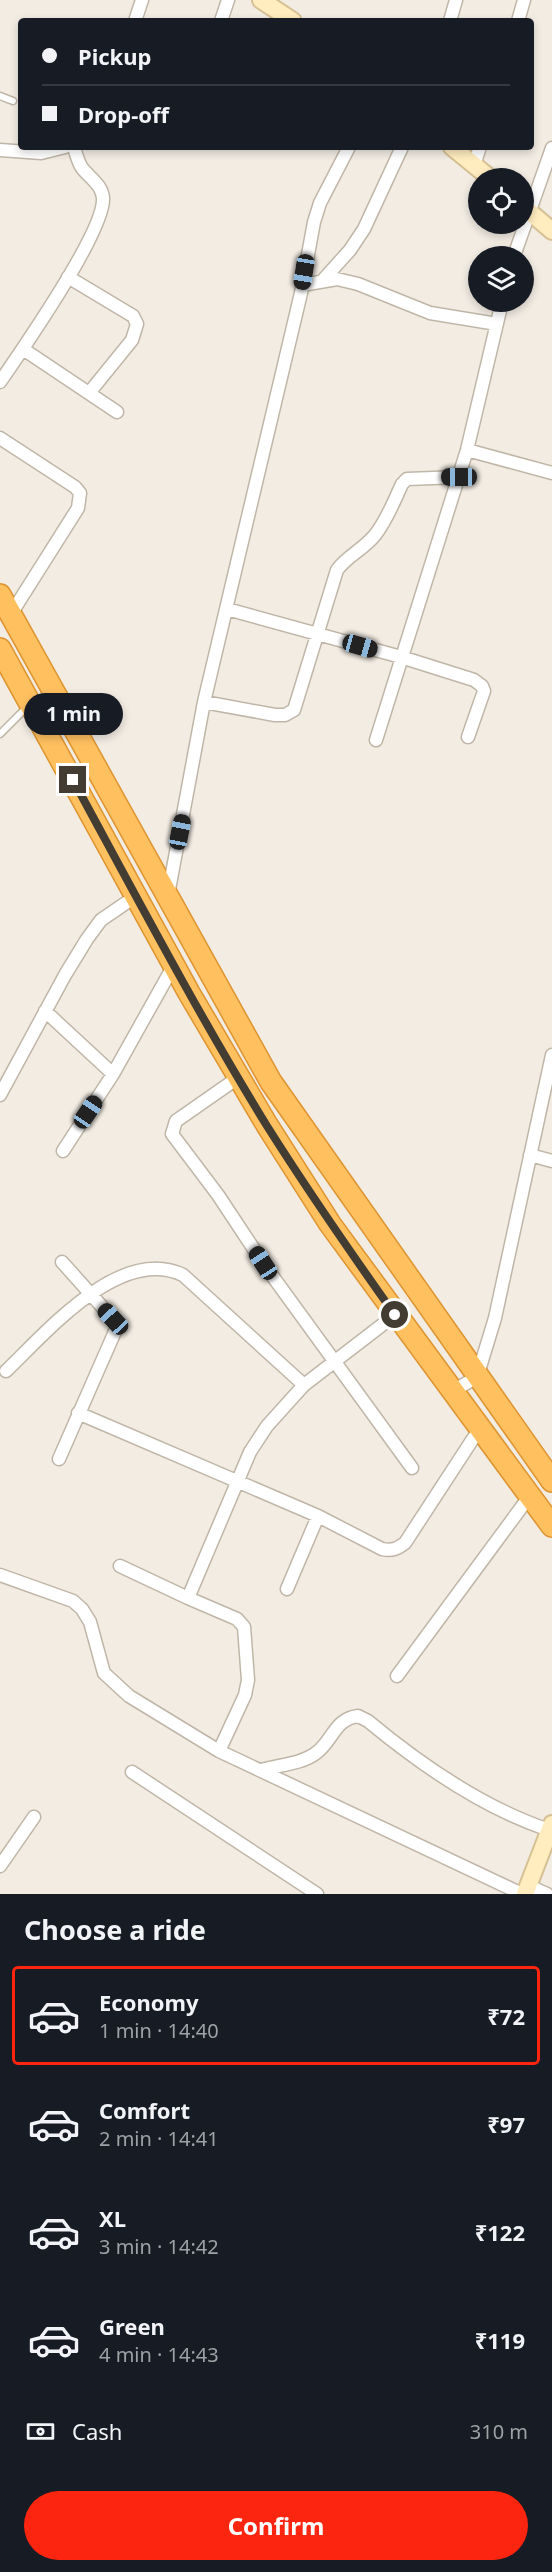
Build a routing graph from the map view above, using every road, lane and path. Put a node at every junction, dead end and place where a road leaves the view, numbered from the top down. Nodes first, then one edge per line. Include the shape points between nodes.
1 (142, 0) edge
2 (228, 0) edge
3 (262, 0) edge
4 (456, 0) edge
5 (525, 0) edge
6 (136, 18) edge
7 (222, 18) edge
8 (289, 18) edge
9 (451, 18) edge
10 (519, 18) edge
11 (0, 96) edge
12 (13, 101) dead end
13 (552, 148) edge
14 (0, 150) edge
15 (53, 150) edge
16 (75, 150) edge
17 (347, 150) edge
18 (401, 150) edge
19 (456, 150) edge
20 (479, 150) edge
21 (474, 165) junction
22 (478, 168) edge
23 (534, 194) edge
24 (534, 216) edge
25 (552, 231) edge
26 (68, 277) junction
27 (324, 280) junction
28 (302, 285) junction
29 (499, 312) edge
30 (496, 324) junction
31 (22, 349) junction
32 (0, 382) edge
33 (89, 393) junction
34 (117, 411) dead end
35 (0, 438) edge
36 (467, 450) junction
37 (552, 473) edge
38 (459, 477) junction
39 (0, 595) edge
40 (227, 609) junction
41 (11, 614) junction
42 (319, 634) junction
43 (0, 649) edge
44 (401, 657) junction
45 (204, 702) junction
46 (30, 703) junction
47 (0, 734) edge
48 (468, 738) dead end
49 (376, 740) dead end
50 (136, 896) junction
51 (168, 896) junction
52 (174, 965) junction
53 (45, 1011) junction
54 (552, 1055) edge
55 (113, 1074) junction
56 (239, 1077) junction
57 (0, 1095) edge
58 (63, 1150) dead end
59 (530, 1155) junction
60 (552, 1161) edge
61 (62, 1262) dead end
62 (90, 1293) junction
63 (395, 1315) junction
64 (334, 1362) junction
65 (6, 1371) dead end
66 (477, 1377) junction
67 (304, 1385) junction
68 (453, 1391) junction
69 (78, 1413) junction
70 (480, 1428) junction
71 (59, 1459) dead end
72 (412, 1468) dead end
73 (552, 1481) edge
74 (238, 1482) junction
75 (529, 1497) junction
76 (318, 1516) junction
77 (552, 1526) edge
78 (120, 1566) dead end
79 (0, 1575) edge
80 (287, 1589) dead end
81 (188, 1598) junction
82 (397, 1676) dead end
83 (219, 1751) junction
84 (261, 1770) junction
85 (132, 1772) dead end
86 (34, 1817) dead end
87 (551, 1827) edge
88 (0, 1866) edge
89 (525, 1891) edge
90 (317, 1894) edge
91 (547, 1894) edge

1 - 6 street
2 - 7 street
3 - 8 street
4 - 9 street
5 - 10 street
11 - 12 lane
13 - 23 street
14 - 15 street
16 - 26 street via 81,167 101,188 103,205
17 - 28 street via 320,203
18 - 27 street via 364,229
19 - 21 street
20 - 21 street
21 - 22 street
24 - 25 street
26 - 31 street
26 - 33 street via 134,316 137,324 132,340
27 - 28 street
27 - 30 street via 358,284 430,313
28 - 40 street
29 - 30 street
30 - 36 street
31 - 32 street
31 - 33 street
33 - 34 street
35 - 41 street via 80,494 78,508
36 - 37 street
36 - 38 street
38 - 42 street via 414,477 402,484 375,534 337,570
38 - 44 street
39 - 41 highway
40 - 42 street
40 - 45 street
41 - 51 highway
42 - 44 street
42 - 45 street via 294,710 285,715
43 - 46 highway
44 - 48 street via 482,686 483,697
44 - 49 street
45 - 51 street
46 - 47 lane
46 - 50 highway
50 - 52 highway
50 - 53 street via 101,920
51 - 66 highway via 272,1082
52 - 55 street
52 - 56 highway
53 - 55 street
53 - 57 street
54 - 59 street
55 - 58 street
56 - 63 highway via 330,1224
56 - 64 street via 176,1121 172,1134
59 - 60 street
59 - 66 street via 495,1318
61 - 62 street
62 - 65 street
62 - 67 street via 114,1279 145,1269 172,1269
62 - 69 street via 117,1327
63 - 64 street
63 - 68 highway
64 - 67 street
64 - 72 street
66 - 68 street
66 - 73 highway
67 - 74 street via 267,1426 250,1452
68 - 70 highway
69 - 71 street
69 - 74 street
70 - 75 highway
70 - 76 street via 399,1548 382,1549
74 - 76 street
74 - 81 street
75 - 77 highway
75 - 82 street
76 - 80 street
78 - 81 street
79 - 83 street via 73,1600 90,1622 104,1673 113,1683
81 - 83 street via 237,1618 244,1627 248,1680 245,1695
83 - 84 street
84 - 87 street via 306,1759 318,1752 341,1722 358,1716 430,1770 531,1824
84 - 89 street via 398,1838
85 - 90 street
86 - 88 street
87 - 89 street
89 - 91 street

